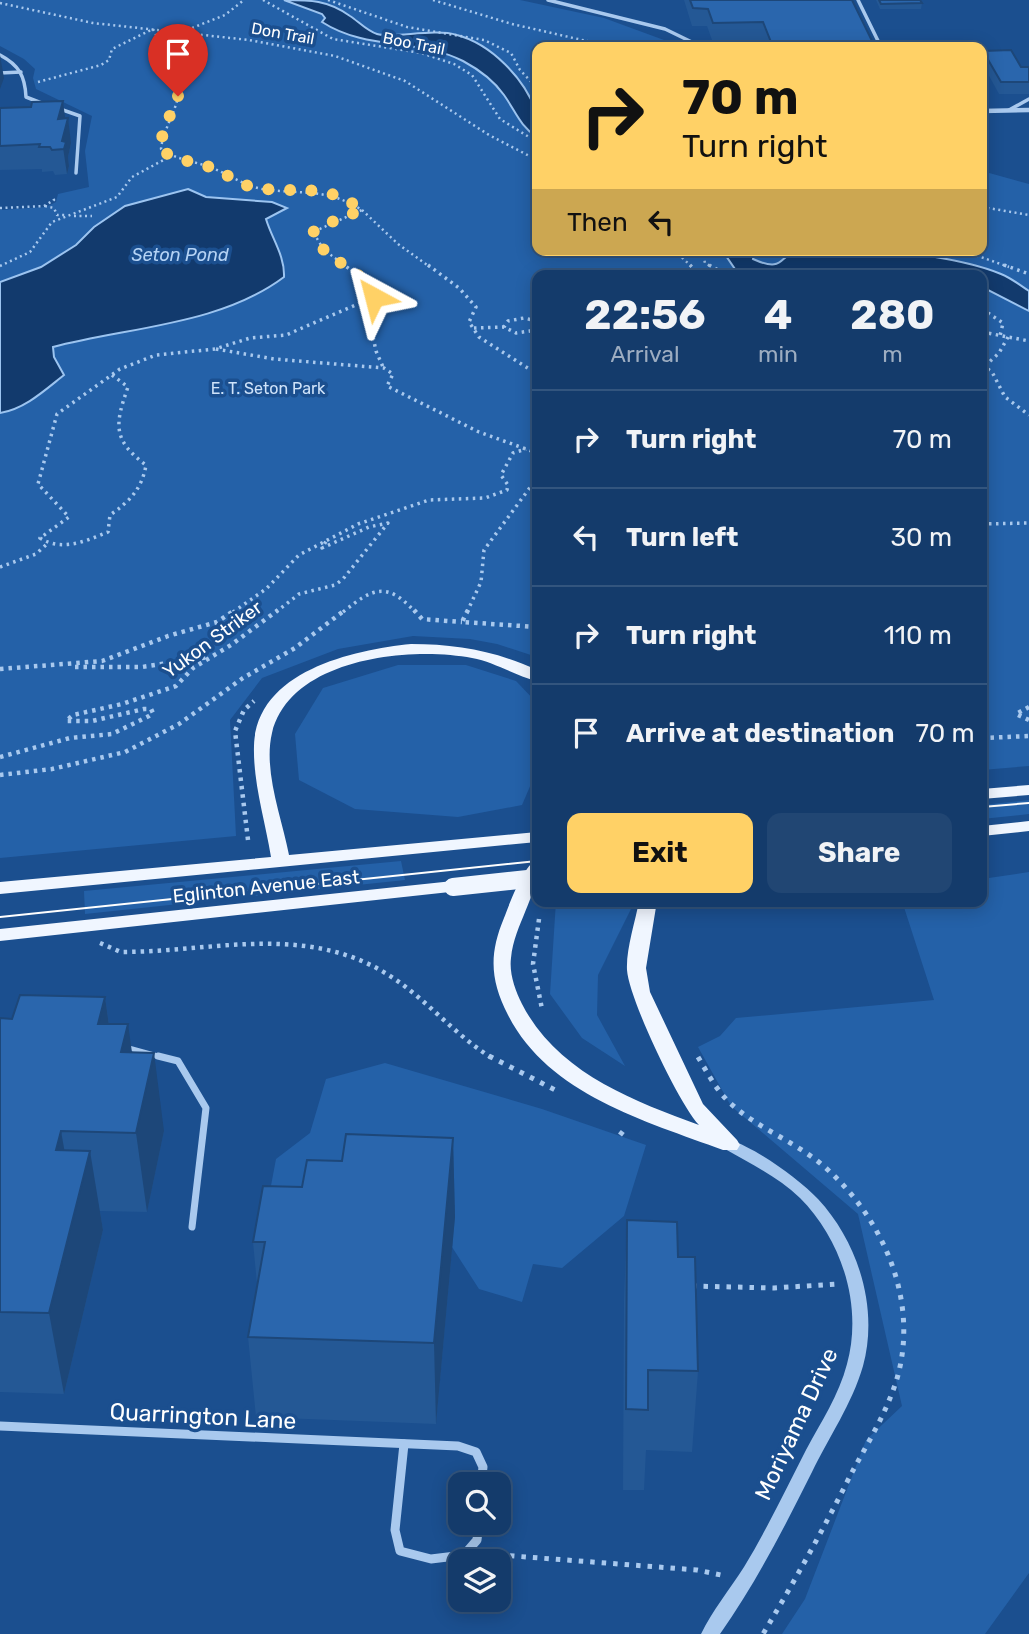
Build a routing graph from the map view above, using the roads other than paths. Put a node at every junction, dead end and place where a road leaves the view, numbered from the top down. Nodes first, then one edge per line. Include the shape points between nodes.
1 (548, 0) edge
2 (858, 0) edge
3 (692, 42) edge
4 (879, 42) edge
5 (0, 55) edge
6 (21, 72) junction
7 (0, 73) edge
8 (1029, 99) edge
9 (47, 105) edge
10 (58, 108) edge
11 (1009, 110) junction
12 (1029, 110) edge
13 (987, 111) edge
14 (76, 173) dead end
15 (532, 674) edge
16 (1029, 790) edge
17 (987, 794) edge
18 (1029, 826) edge
19 (987, 830) edge
20 (532, 837) edge
21 (281, 863) junction
22 (532, 877) edge
23 (532, 879) edge
24 (0, 888) edge
25 (647, 907) edge
26 (0, 935) edge
27 (110, 1046) edge
28 (730, 1145) junction
29 (192, 1227) dead end
30 (0, 1426) edge
31 (404, 1444) junction
32 (482, 1472) edge
33 (478, 1535) edge
34 (710, 1634) edge

1 - 3 lane via 666,29
2 - 4 lane
5 - 6 lane
6 - 7 lane
6 - 9 lane via 26,77 26,97
8 - 11 lane
10 - 14 lane via 80,116
11 - 12 street
11 - 13 street
15 - 21 main road via 466,652 406,649 339,663 302,680 282,697 264,732 264,766
16 - 17 main road
18 - 19 main road
20 - 21 main road, Eglinton Avenue East
21 - 24 main road, Eglinton Avenue East
22 - 28 main road via 501,957 514,1013 530,1037 553,1061 590,1083
23 - 26 main road, Eglinton Avenue East, bridge
25 - 28 main road via 636,968 640,992 695,1108
27 - 29 lane via 178,1062 206,1108
28 - 34 street, Moriyama Drive via 786,1178 823,1212 838,1234 854,1283 858,1352 844,1390 749,1580
30 - 31 street, Quarrington Lane
31 - 32 street, Quarrington Lane via 458,1446 476,1452
31 - 33 street via 395,1530 400,1551 415,1558 454,1559 469,1553

